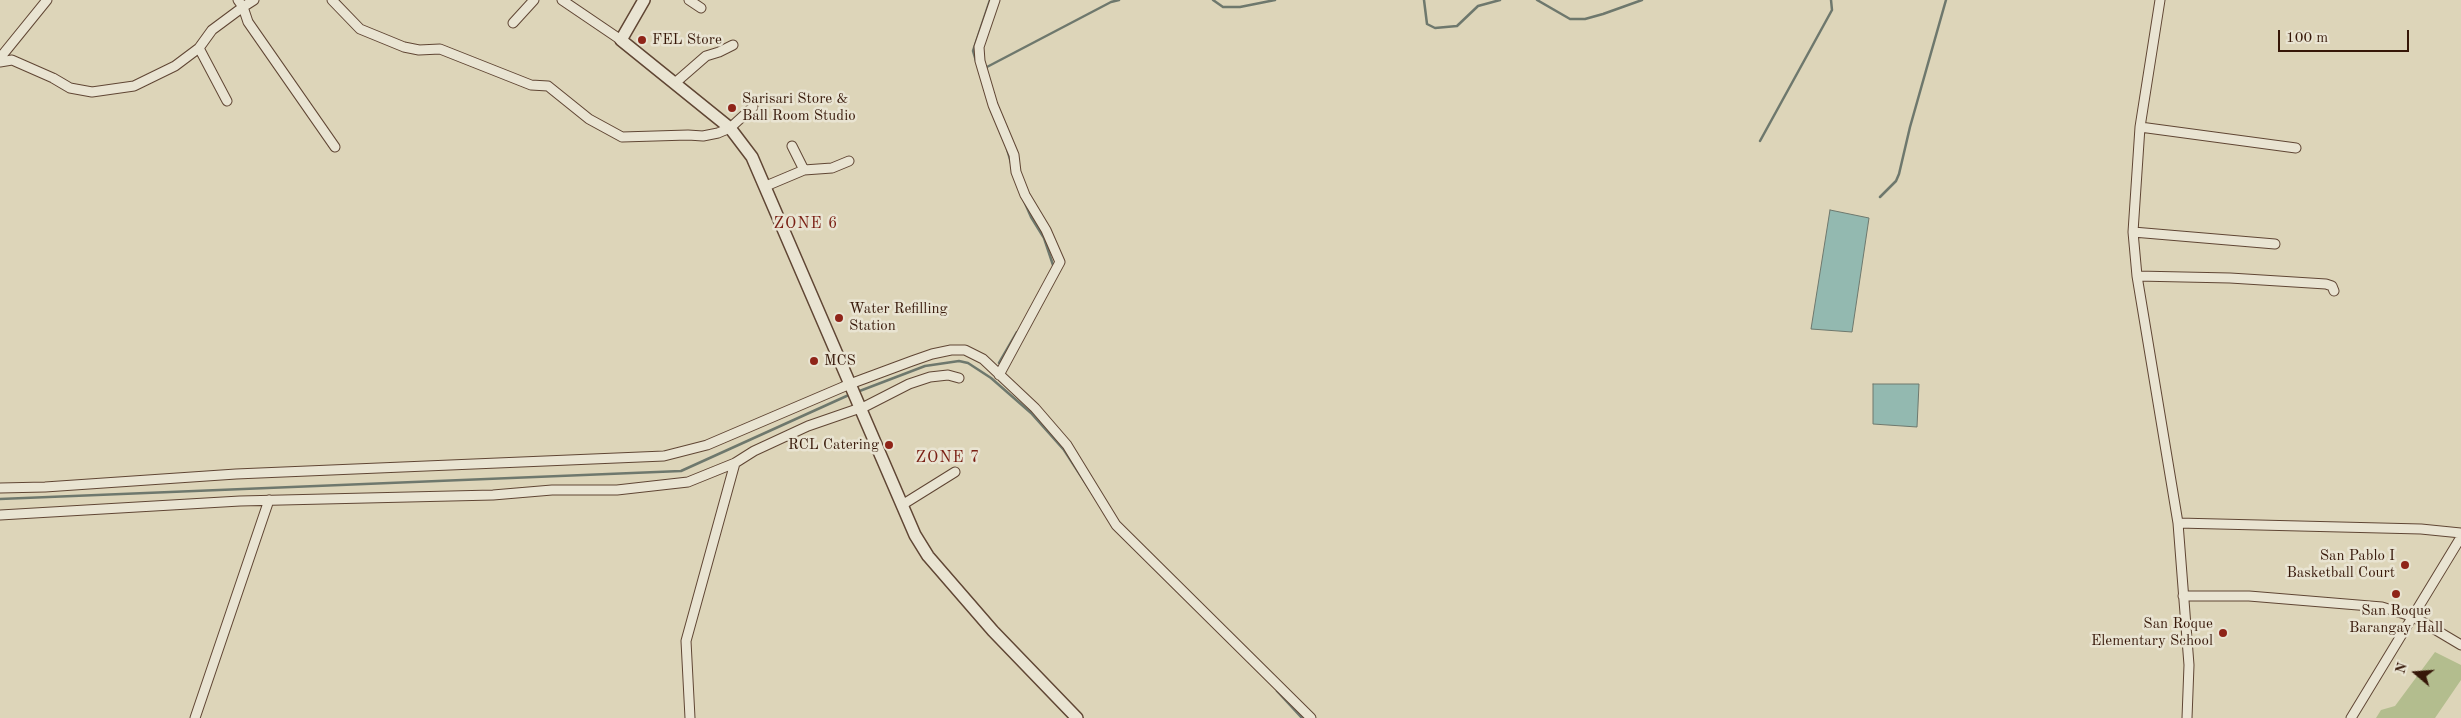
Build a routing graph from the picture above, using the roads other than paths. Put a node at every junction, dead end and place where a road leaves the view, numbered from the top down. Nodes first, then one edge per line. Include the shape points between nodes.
1 (47, 0) edge
2 (254, 0) edge
3 (332, 0) edge
4 (534, 0) edge
5 (562, 0) edge
6 (644, 0) edge
7 (689, 0) edge
8 (995, 0) edge
9 (2160, 0) edge
10 (241, 4) edge
11 (701, 8) dead end
12 (513, 23) dead end
13 (621, 40) junction
14 (733, 44) dead end
15 (199, 48) junction
16 (0, 58) edge
17 (0, 62) edge
18 (675, 83) junction
19 (227, 101) dead end
20 (753, 107) dead end
21 (2140, 126) junction
22 (730, 128) junction
23 (792, 146) dead end
24 (335, 147) dead end
25 (2296, 148) dead end
26 (849, 161) dead end
27 (804, 170) junction
28 (766, 186) junction
29 (2133, 232) junction
30 (2275, 244) dead end
31 (2136, 276) junction
32 (2334, 291) dead end
33 (1000, 375) junction
34 (959, 378) dead end
35 (854, 395) junction
36 (735, 463) junction
37 (955, 472) dead end
38 (0, 488) edge
39 (269, 500) junction
40 (902, 505) junction
41 (0, 515) edge
42 (2178, 523) junction
43 (2461, 533) edge
44 (2461, 536) edge
45 (2183, 596) junction
46 (2414, 617) junction
47 (2461, 645) edge
48 (195, 718) edge
49 (690, 718) edge
50 (1077, 718) edge
51 (1311, 718) edge
52 (2187, 718) edge
53 (2351, 718) edge

1 - 16 street
2 - 10 street
3 - 22 street via 360,29 404,47 440,49 531,85 548,86 589,119 622,137 703,136
4 - 12 street
5 - 13 street
6 - 13 street
7 - 11 street
8 - 33 street via 979,47 980,61 1014,155 1019,180 1060,262
9 - 21 street
10 - 15 street via 212,30
10 - 24 street via 248,22
13 - 18 street
14 - 18 street via 706,56
15 - 17 street via 175,66 134,86 92,92 70,88 12,60
15 - 19 street
18 - 22 street
20 - 22 street
21 - 25 street
21 - 29 street
22 - 28 street via 752,157
23 - 27 street
26 - 27 street via 832,168
27 - 28 street
28 - 35 street
29 - 30 street
29 - 31 street
31 - 32 street via 2326,284
31 - 42 street
33 - 35 street via 975,353 952,350 932,354
33 - 51 street via 1067,445 1116,525
34 - 35 street via 948,375 930,377
35 - 36 street via 808,426
35 - 38 street via 707,445 664,456 236,474 45,488
35 - 40 street
36 - 39 street via 688,482 617,490
36 - 49 street via 686,641
37 - 40 street
39 - 41 street
39 - 48 street
40 - 50 street via 928,556
42 - 43 street via 2421,529
42 - 45 street
44 - 46 street
45 - 46 street via 2249,596 2382,607
45 - 52 street via 2189,665
46 - 47 street
46 - 53 street

